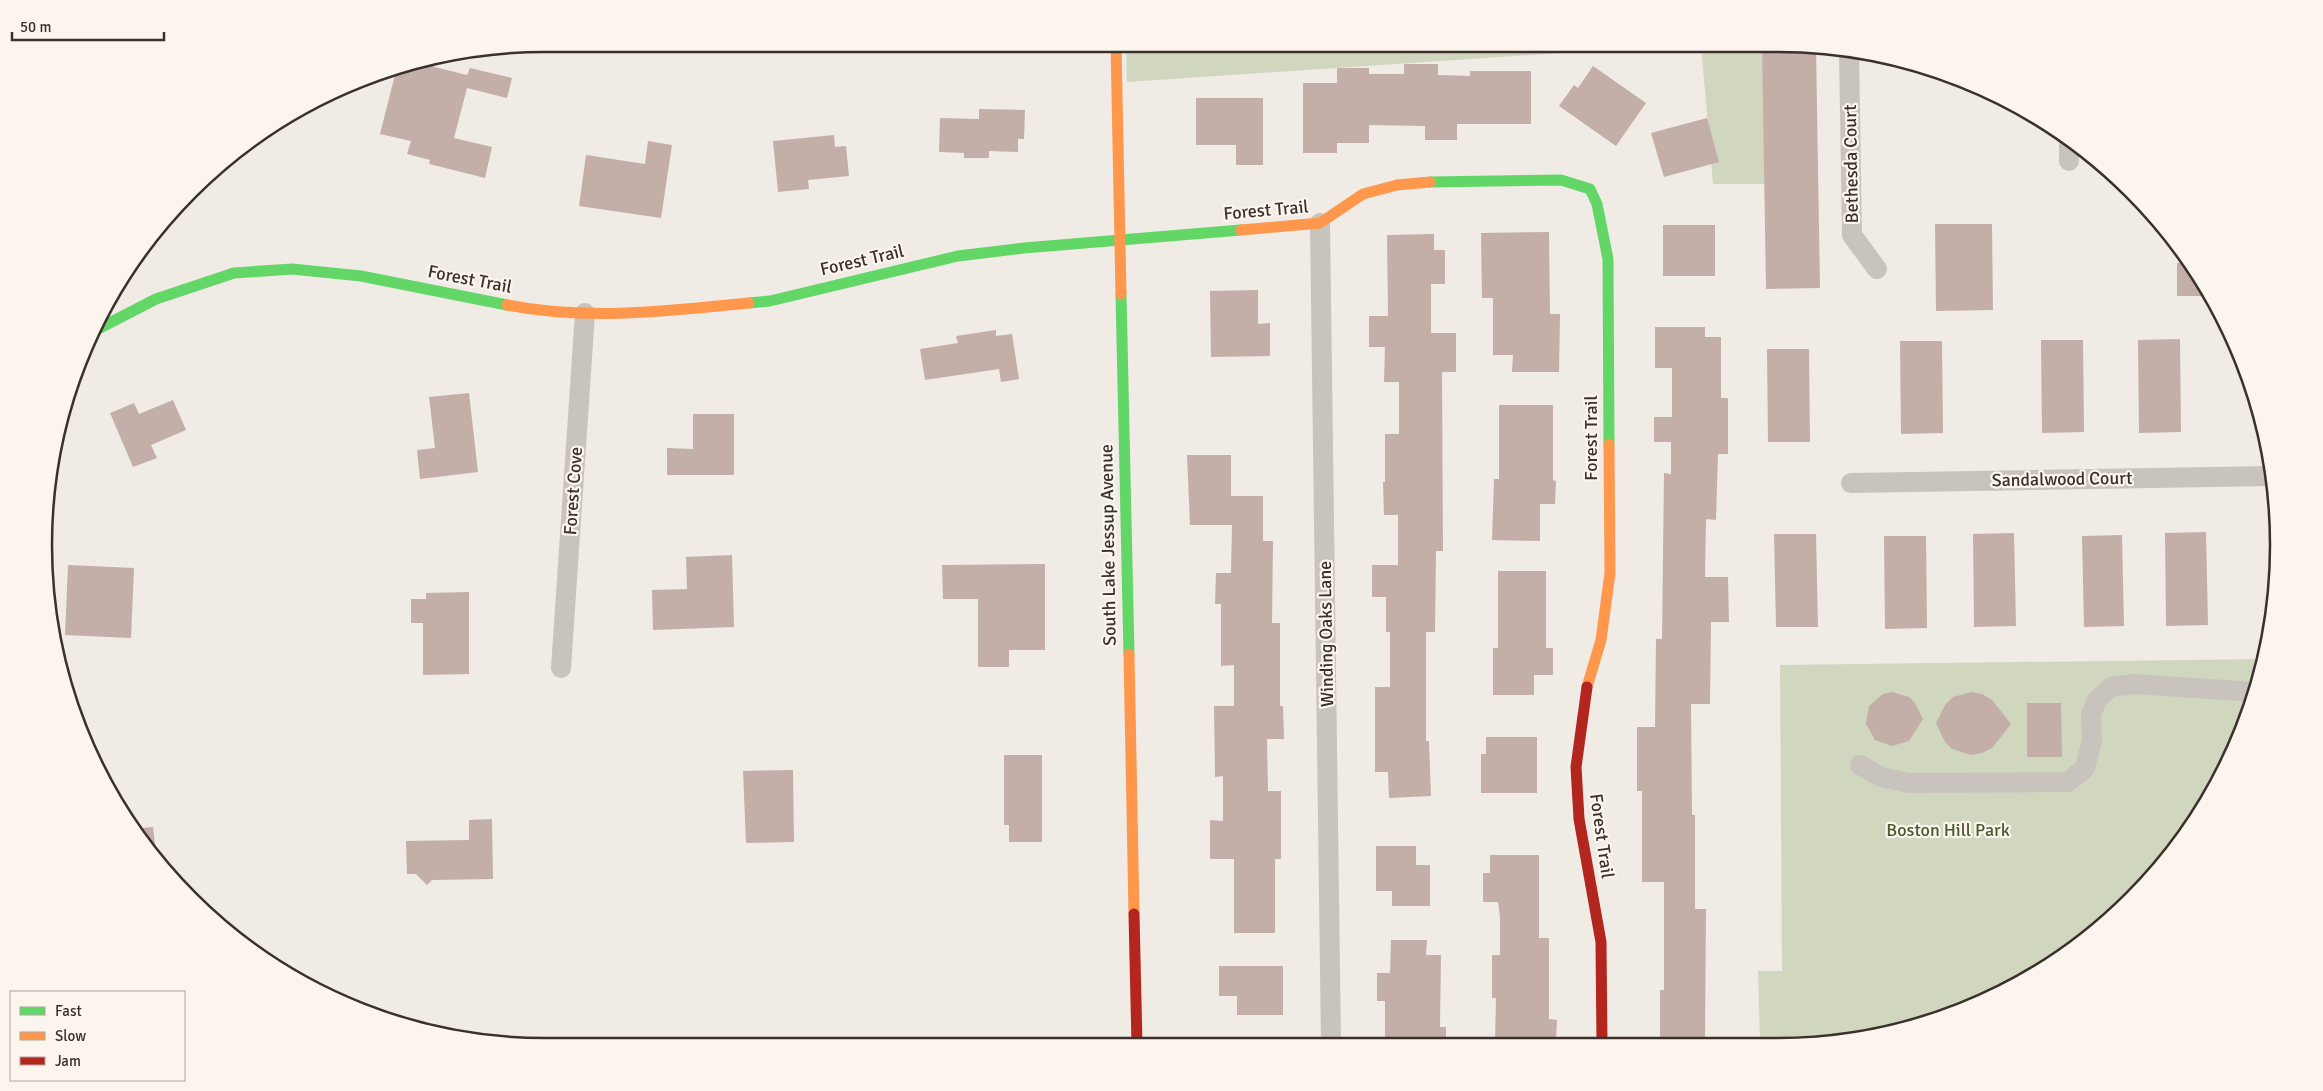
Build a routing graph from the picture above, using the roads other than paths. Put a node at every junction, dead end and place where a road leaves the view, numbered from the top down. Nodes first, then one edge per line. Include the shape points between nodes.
1 (1116, 52) edge
2 (1849, 58) edge
3 (2069, 148) edge
4 (2069, 161) dead end
5 (1320, 223) junction
6 (1119, 240) junction
7 (1877, 269) dead end
8 (585, 313) junction
9 (104, 326) edge
10 (2265, 476) edge
11 (1851, 483) dead end
12 (561, 668) dead end
13 (2248, 692) edge
14 (1860, 765) dead end
15 (1137, 1038) edge
16 (1331, 1038) edge
17 (1602, 1038) edge

1 - 6 street, South Lake Jessup Avenue
2 - 7 street, Bethesda Court via 1852,234
3 - 4 street
5 - 6 street, Forest Trail
5 - 16 street, Winding Oaks Lane
5 - 17 street, Forest Trail via 1363,194 1397,185 1455,180 1561,180 1590,189 1597,204 1608,259 1610,573 1601,640 1589,674 1583,707 1576,767 1579,819 1602,942
6 - 8 street, Forest Trail via 958,256 770,301 640,314
6 - 15 street, South Lake Jessup Avenue
8 - 9 street, Forest Trail via 531,310 362,276 292,270 234,273 156,299
8 - 12 street, Forest Cove
10 - 11 street, Sandalwood Court
13 - 14 street via 2133,684 2111,687 2097,700 2091,714 2092,740 2085,768 2068,782 1909,783 1881,777

